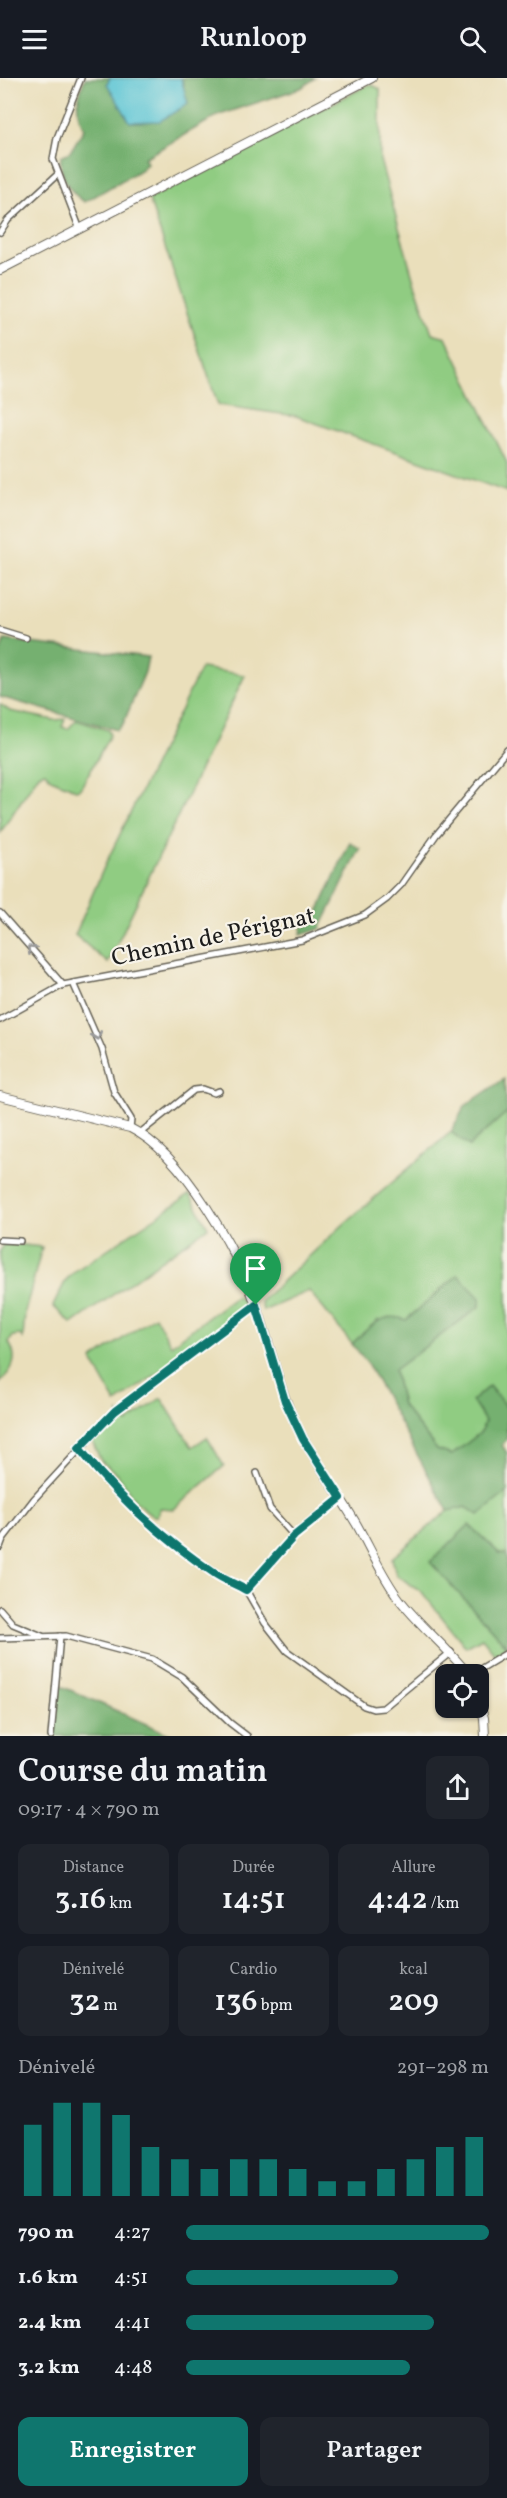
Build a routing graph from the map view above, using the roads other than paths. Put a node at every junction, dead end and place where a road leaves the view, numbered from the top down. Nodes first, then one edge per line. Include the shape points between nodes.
1 (81, 78) edge
2 (372, 78) edge
3 (58, 174) junction
4 (79, 227) junction
5 (0, 232) edge
6 (0, 270) edge
7 (0, 630) edge
8 (26, 638) dead end
9 (507, 750) edge
10 (0, 913) edge
11 (73, 983) junction
12 (63, 985) junction
13 (0, 1020) edge
14 (219, 1091) dead end
15 (0, 1095) edge
16 (130, 1128) junction
17 (140, 1133) junction
18 (0, 1240) edge
19 (20, 1241) dead end
20 (256, 1305) junction
21 (79, 1448) junction
22 (256, 1473) dead end
23 (341, 1498) junction
24 (294, 1536) junction
25 (0, 1547) edge
26 (246, 1590) junction
27 (0, 1609) edge
28 (42, 1636) junction
29 (60, 1636) junction
30 (0, 1638) edge
31 (451, 1652) junction
32 (507, 1653) edge
33 (460, 1664) edge
34 (489, 1664) edge
35 (484, 1718) edge
36 (51, 1736) edge
37 (248, 1736) edge
38 (485, 1736) edge

1 - 3 street via 57,138 53,159
2 - 4 street
3 - 4 street
3 - 5 street
4 - 6 street
7 - 8 street
9 - 11 street, Chemin de Pérignat via 436,835 401,885 365,915 302,940
12 -> 10 street
11 - 12 street, Chemin de Pérignat
11 -> 16 street via 102,1049 114,1092 131,1119
12 - 13 street, Chemin de Pérignat
14 - 17 street via 194,1090
15 - 16 street
16 - 17 street
17 - 20 street via 178,1170 204,1203
18 - 19 street
20 - 21 street via 115,1411
20 - 23 street via 285,1401 303,1439
21 - 25 street via 34,1499
21 - 26 street via 120,1496 185,1553
22 - 24 street via 270,1509
23 - 24 street
23 - 31 street via 398,1598
24 - 26 street
26 - 31 street via 280,1644 373,1709 382,1708
27 - 28 street via 13,1624
28 - 29 street
28 - 30 street
29 - 36 street
29 - 37 street via 115,1647 166,1666
31 - 33 street
32 - 34 street
35 - 38 street

